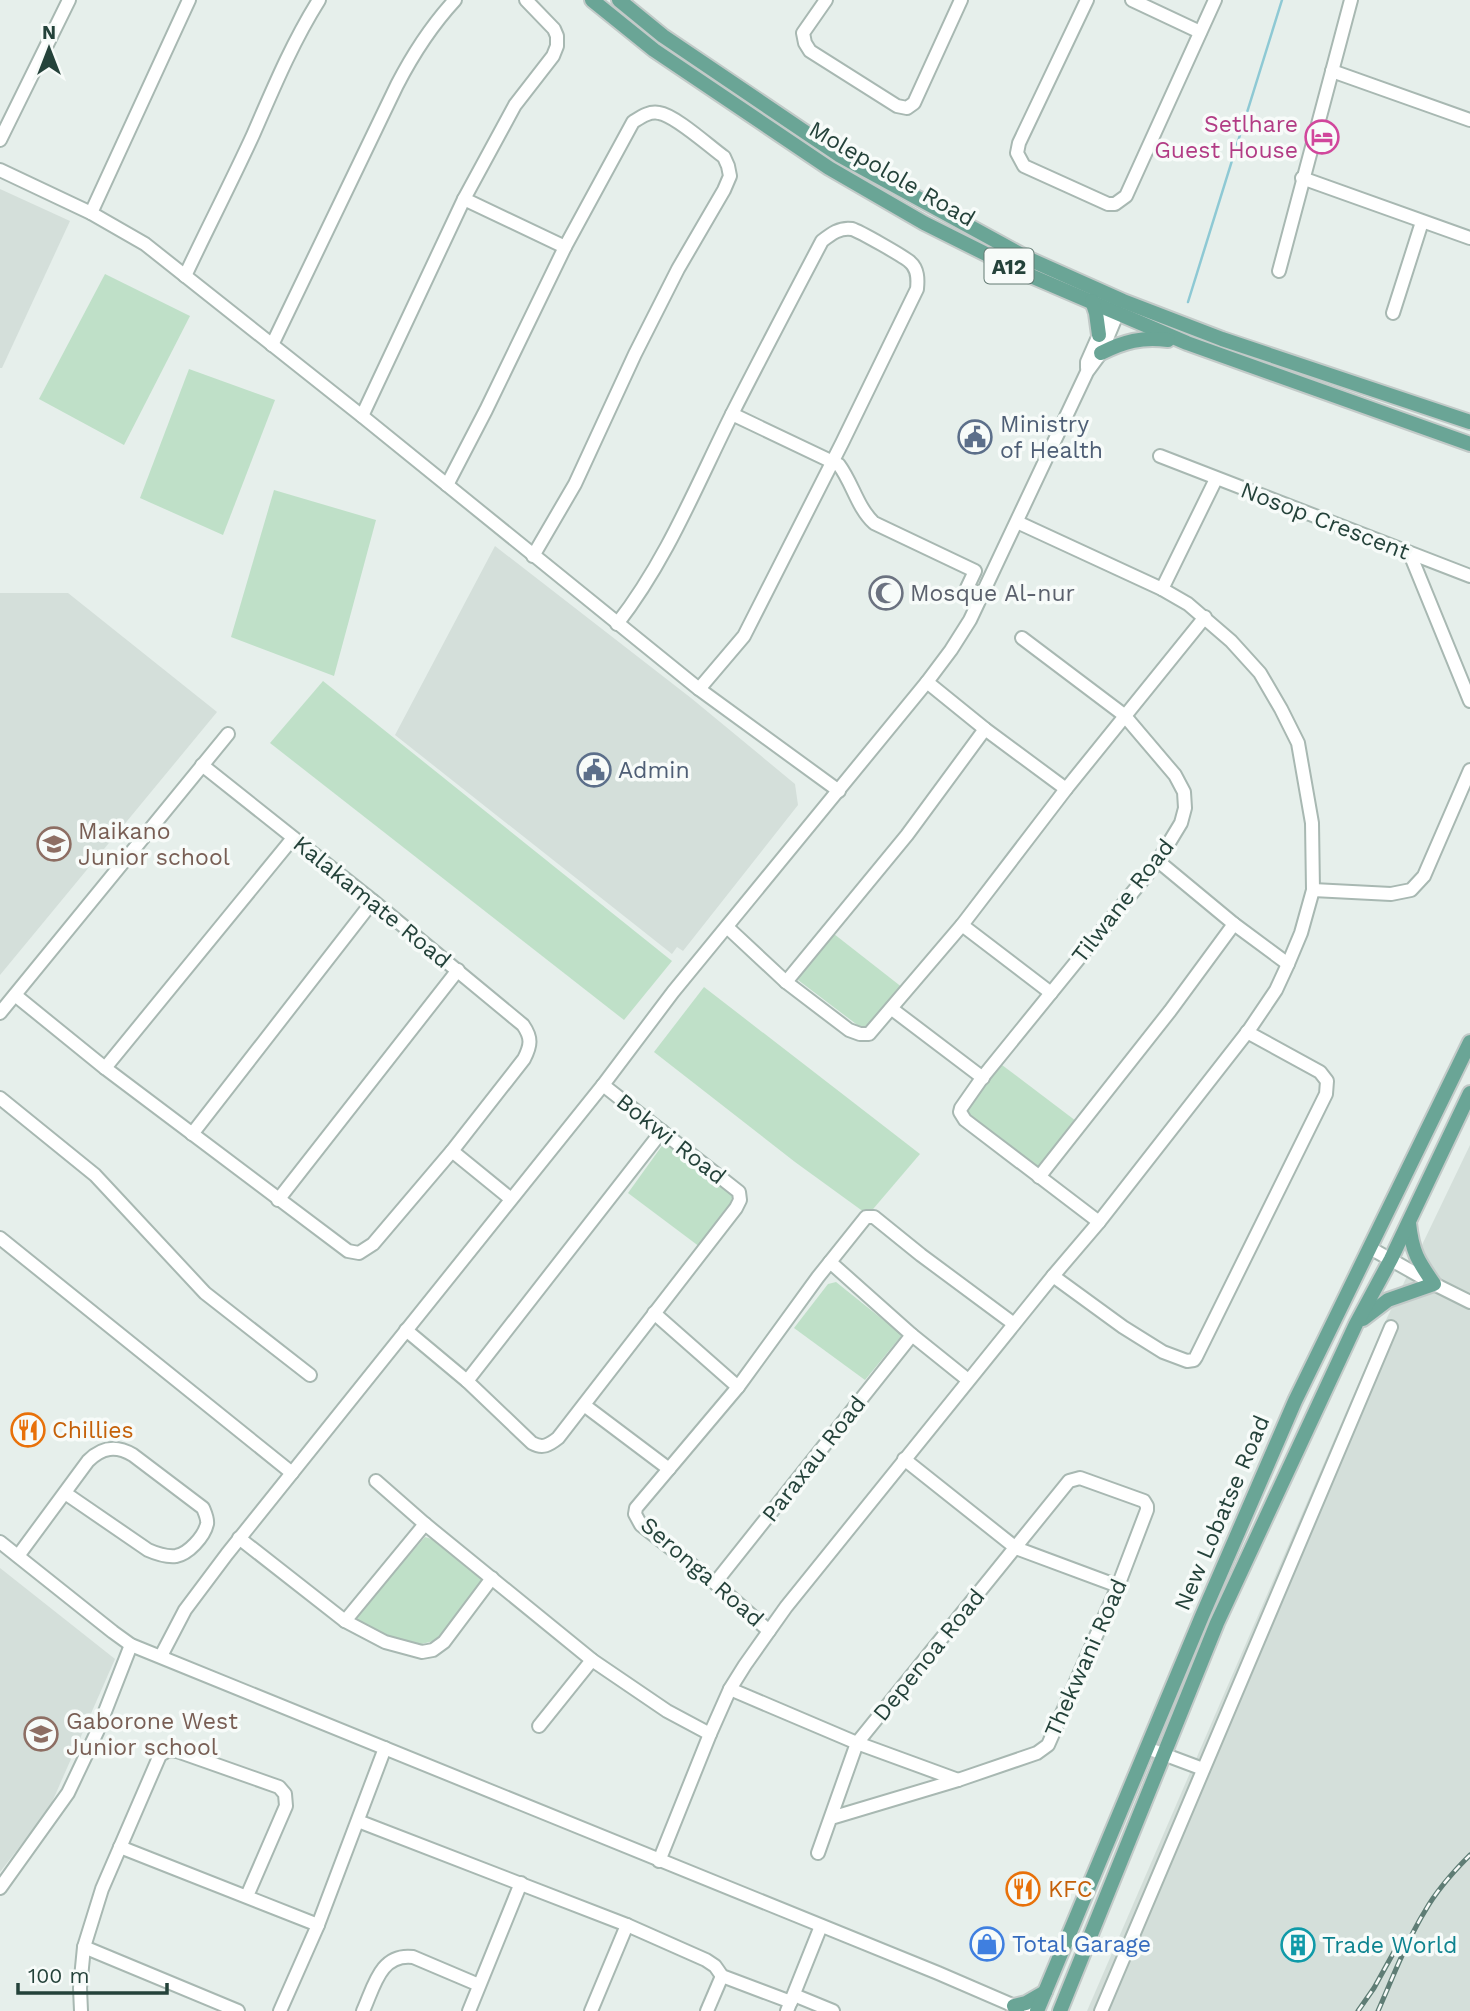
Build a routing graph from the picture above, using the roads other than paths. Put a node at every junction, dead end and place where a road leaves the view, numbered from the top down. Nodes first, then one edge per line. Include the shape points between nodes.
1 (69, 0) edge
2 (189, 0) edge
3 (319, 0) edge
4 (455, 0) edge
5 (526, 0) edge
6 (592, 0) edge
7 (619, 0) edge
8 (826, 0) edge
9 (961, 0) edge
10 (1087, 0) edge
11 (1132, 0) edge
12 (1215, 0) edge
13 (1351, 0) edge
14 (1200, 32) junction
15 (1332, 71) junction
16 (1470, 120) edge
17 (0, 140) edge
18 (0, 170) edge
19 (1302, 178) junction
20 (464, 199) junction
21 (91, 213) junction
22 (1422, 222) junction
23 (1470, 238) edge
24 (565, 247) junction
25 (1279, 271) dead end
26 (185, 276) junction
27 (1092, 302) junction
28 (1116, 305) junction
29 (1393, 313) dead end
30 (1099, 335) junction
31 (1187, 343) junction
32 (272, 345) junction
33 (1101, 353) junction
34 (1087, 372) junction
35 (732, 414) junction
36 (362, 416) junction
37 (1470, 422) edge
38 (1470, 444) edge
39 (1160, 456) dead end
40 (833, 461) junction
41 (1216, 479) junction
42 (447, 485) junction
43 (1017, 522) junction
44 (1410, 554) junction
45 (533, 556) junction
46 (1470, 576) edge
47 (1163, 589) junction
48 (982, 595) junction
49 (1205, 617) junction
50 (617, 624) junction
51 (1023, 638) dead end
52 (927, 682) junction
53 (699, 689) junction
54 (1470, 701) edge
55 (1124, 715) junction
56 (985, 729) junction
57 (228, 734) dead end
58 (202, 765) junction
59 (1470, 770) edge
60 (1066, 789) junction
61 (839, 791) junction
62 (293, 838) junction
63 (1158, 861) junction
64 (1313, 890) junction
65 (373, 901) junction
66 (1234, 924) junction
67 (962, 925) junction
68 (727, 928) junction
69 (1288, 964) junction
70 (457, 970) junction
71 (786, 982) junction
72 (1051, 993) junction
73 (15, 995) junction
74 (892, 1009) junction
75 (0, 1013) edge
76 (1247, 1032) junction
77 (1470, 1042) edge
78 (105, 1068) junction
79 (983, 1077) junction
80 (603, 1085) junction
81 (1470, 1093) edge
82 (0, 1098) edge
83 (662, 1131) junction
84 (192, 1134) junction
85 (452, 1151) junction
86 (1039, 1177) junction
87 (511, 1199) junction
88 (278, 1200) junction
89 (1099, 1222) junction
90 (1409, 1222) junction
91 (0, 1238) edge
92 (1370, 1248) junction
93 (1391, 1259) junction
94 (830, 1262) junction
95 (1053, 1276) junction
96 (1434, 1284) junction
97 (1470, 1302) edge
98 (654, 1313) junction
99 (1014, 1324) junction
100 (1356, 1324) junction
101 (1391, 1327) dead end
102 (406, 1329) junction
103 (912, 1335) junction
104 (310, 1375) dead end
105 (968, 1380) junction
106 (467, 1381) junction
107 (737, 1387) junction
108 (584, 1405) junction
109 (904, 1460) junction
110 (669, 1469) junction
111 (292, 1473) junction
112 (1076, 1478) joint
113 (376, 1481) dead end
114 (65, 1493) junction
115 (425, 1524) junction
116 (239, 1538) junction
117 (0, 1542) edge
118 (1016, 1548) junction
119 (18, 1556) junction
120 (492, 1578) junction
121 (715, 1583) junction
122 (1118, 1586) junction
123 (345, 1621) junction
124 (769, 1630) junction
125 (131, 1645) junction
126 (162, 1657) junction
127 (592, 1660) junction
128 (730, 1689) junction
129 (539, 1726) dead end
130 (710, 1734) junction
131 (857, 1743) junction
132 (385, 1748) junction
133 (1147, 1748) junction
134 (1164, 1754) junction
135 (1203, 1769) junction
136 (958, 1780) junction
137 (831, 1818) junction
138 (358, 1821) junction
139 (120, 1847) junction
140 (818, 1853) dead end
141 (659, 1861) junction
142 (1092, 1878) junction
143 (521, 1883) junction
144 (1111, 1885) junction
145 (0, 1888) edge
146 (247, 1896) junction
147 (317, 1925) junction
148 (627, 1925) junction
149 (821, 1926) junction
150 (84, 1947) junction
151 (722, 1976) junction
152 (479, 1985) junction
153 (1045, 1992) junction
154 (791, 2002) edge
155 (205, 2005) edge
156 (1019, 2009) edge
157 (81, 2011) edge
158 (238, 2011) edge
159 (280, 2011) edge
160 (363, 2011) edge
161 (468, 2011) edge
162 (591, 2011) edge
163 (707, 2011) edge
164 (833, 2011) edge
165 (1037, 2011) edge
166 (1060, 2011) edge
167 (1101, 2011) edge

1 - 17 street
2 - 21 street
3 - 26 street via 284,62
4 - 32 street via 436,20 397,85
5 - 20 street via 554,29 557,46 515,105
6 - 27 main road, Molepolole Road / A12 via 654,50 829,167 924,223
7 - 28 main road, Molepolole Road / A12 via 663,36 839,155
8 - 9 street via 803,33 810,51 907,108 914,103
10 - 14 street via 1017,153 1024,166 1108,204 1126,196
11 - 14 street
12 - 14 street
13 - 15 street
15 - 16 street
15 - 19 street
18 - 21 street
19 - 22 street
19 - 25 street
20 - 24 street
20 - 36 street
21 - 26 street via 145,244
22 - 23 street
22 - 29 street
24 - 42 street
24 - 45 street via 633,122 645,114 671,117 724,158 730,176 724,190 678,269 575,484
26 - 32 street
27 - 28 main road, Molepolole Road / A12
27 - 30 main road
28 - 30 street
28 - 31 main road, Molepolole Road / A12
28 - 33 street
28 - 37 main road, Molepolole Road / A12
30 - 34 street
31 - 33 main road via 1132,340
31 - 38 main road, Molepolole Road / A12
32 - 36 street
33 - 34 street
34 - 43 street
35 - 40 street
35 - 40 street via 822,241 843,229 854,229 911,262 918,280
35 - 50 street via 648,581
36 - 42 street
39 - 41 street
40 - 48 street via 874,523 975,571 967,587
40 - 53 street via 744,636
41 - 44 street, Nosop Crescent
41 - 47 street, Nosop Crescent
42 - 45 street
43 - 47 street
43 - 48 street
44 - 46 street, Nosop Crescent
44 - 54 street
45 - 50 street
47 - 49 street
48 - 52 street
49 - 55 street
49 - 64 street via 1260,673 1298,743 1312,823
50 - 53 street
51 - 55 street, Tilwane Road
52 - 56 street
52 - 61 street
53 - 61 street
55 - 60 street
55 - 63 street, Tilwane Road via 1184,792 1181,823
56 - 60 street
56 - 71 street via 907,835
57 - 58 street
58 - 62 street, Kalakamate Road
58 - 73 street
59 - 64 street via 1424,876 1411,890 1391,894
60 - 67 street
61 - 68 street
62 - 65 street, Kalakamate Road
62 - 78 street
63 - 66 street
63 - 72 street, Tilwane Road
64 - 69 street
65 - 70 street, Kalakamate Road
65 - 84 street
66 - 69 street
66 - 86 street
67 - 72 street
67 - 74 street
68 - 71 street
68 - 80 street
69 - 76 street
70 - 85 street, Kalakamate Road via 523,1025 530,1046
70 - 88 street
71 - 74 street via 860,1034 870,1034
72 - 79 street, Tilwane Road
73 - 75 street
73 - 78 street
74 - 79 street
76 - 89 street
76 - 95 street via 1320,1072 1327,1088 1196,1357 1187,1361 1163,1352
77 - 92 main road, New Lobatse Road
78 - 84 street
79 - 86 street, Tilwane Road via 963,1102 962,1115
80 - 83 street, Bokwi Road
80 - 87 street
81 - 90 main road
82 - 104 street via 95,1175 205,1293
83 - 98 street, Bokwi Road via 739,1192 740,1200
83 - 106 street
84 - 88 street
85 - 87 street
85 - 88 street via 373,1244 359,1253 348,1251
86 - 89 street
87 - 102 street
89 - 95 street
90 - 93 main road
90 - 96 main road via 1415,1254
91 - 111 street
92 - 93 street
92 - 133 main road, New Lobatse Road via 1295,1401
93 - 96 street
93 - 100 main road
94 - 99 street via 866,1217 873,1216
94 - 103 street
94 - 107 street
95 - 99 street
96 - 97 street
96 - 100 main road via 1388,1300
98 - 107 street
98 - 108 street
99 - 105 street
100 - 134 main road via 1217,1623
101 - 135 street
102 - 106 street
102 - 111 street
103 - 105 street
103 - 121 street, Paraxau Road
105 - 109 street
106 - 108 street via 538,1446 558,1438
107 - 110 street
108 - 110 street
109 - 118 street
109 - 124 street
110 - 121 street, Seronga Road via 635,1514 641,1525
111 - 116 street
112 - 118 street, Depenoa Road
112 - 122 street, Thekwani Road via 1147,1506
113 - 115 street
114 - 114 street via 95,1454 104,1449 125,1450 203,1508 207,1524 185,1553 173,1557 159,1554
114 - 119 street
115 - 120 street
115 - 123 street
116 - 123 street
116 - 126 street via 185,1610
117 - 119 street
118 - 122 street
118 - 131 street, Depenoa Road
119 - 125 street
120 - 123 street via 433,1650 422,1652 385,1642
120 - 127 street
121 - 124 street, Seronga Road
122 - 136 street, Thekwani Road via 1048,1745
124 - 128 street
125 - 126 street
125 - 145 street via 68,1793
126 - 132 street
127 - 129 street
127 - 130 street
128 - 130 street
128 - 131 street
130 - 141 street
131 - 136 street
131 - 137 street, Depenoa Road
132 - 138 street
132 - 141 street
133 - 134 street
133 - 142 main road, New Lobatse Road
134 - 135 street
134 - 144 main road
135 - 167 street
136 - 137 street, Thekwani Road
137 - 140 street, Depenoa Road
138 - 143 street
138 - 147 street
139 - 146 street
139 - 146 street via 160,1755 167,1751 279,1787 286,1805
139 - 150 street
141 - 149 street
142 - 144 main road
142 - 153 main road, New Lobatse Road
143 - 148 street
143 - 152 street
144 - 166 main road
146 - 147 street
147 - 159 street
148 - 151 street via 706,1960
148 - 162 street
149 - 154 street
149 - 156 street
150 - 155 street
150 - 157 street
151 - 154 street
151 - 163 street
152 - 160 street via 413,1957 393,1958 385,1965
152 - 161 street
153 - 156 main road
153 - 165 main road, New Lobatse Road
154 - 164 street
155 - 158 street

